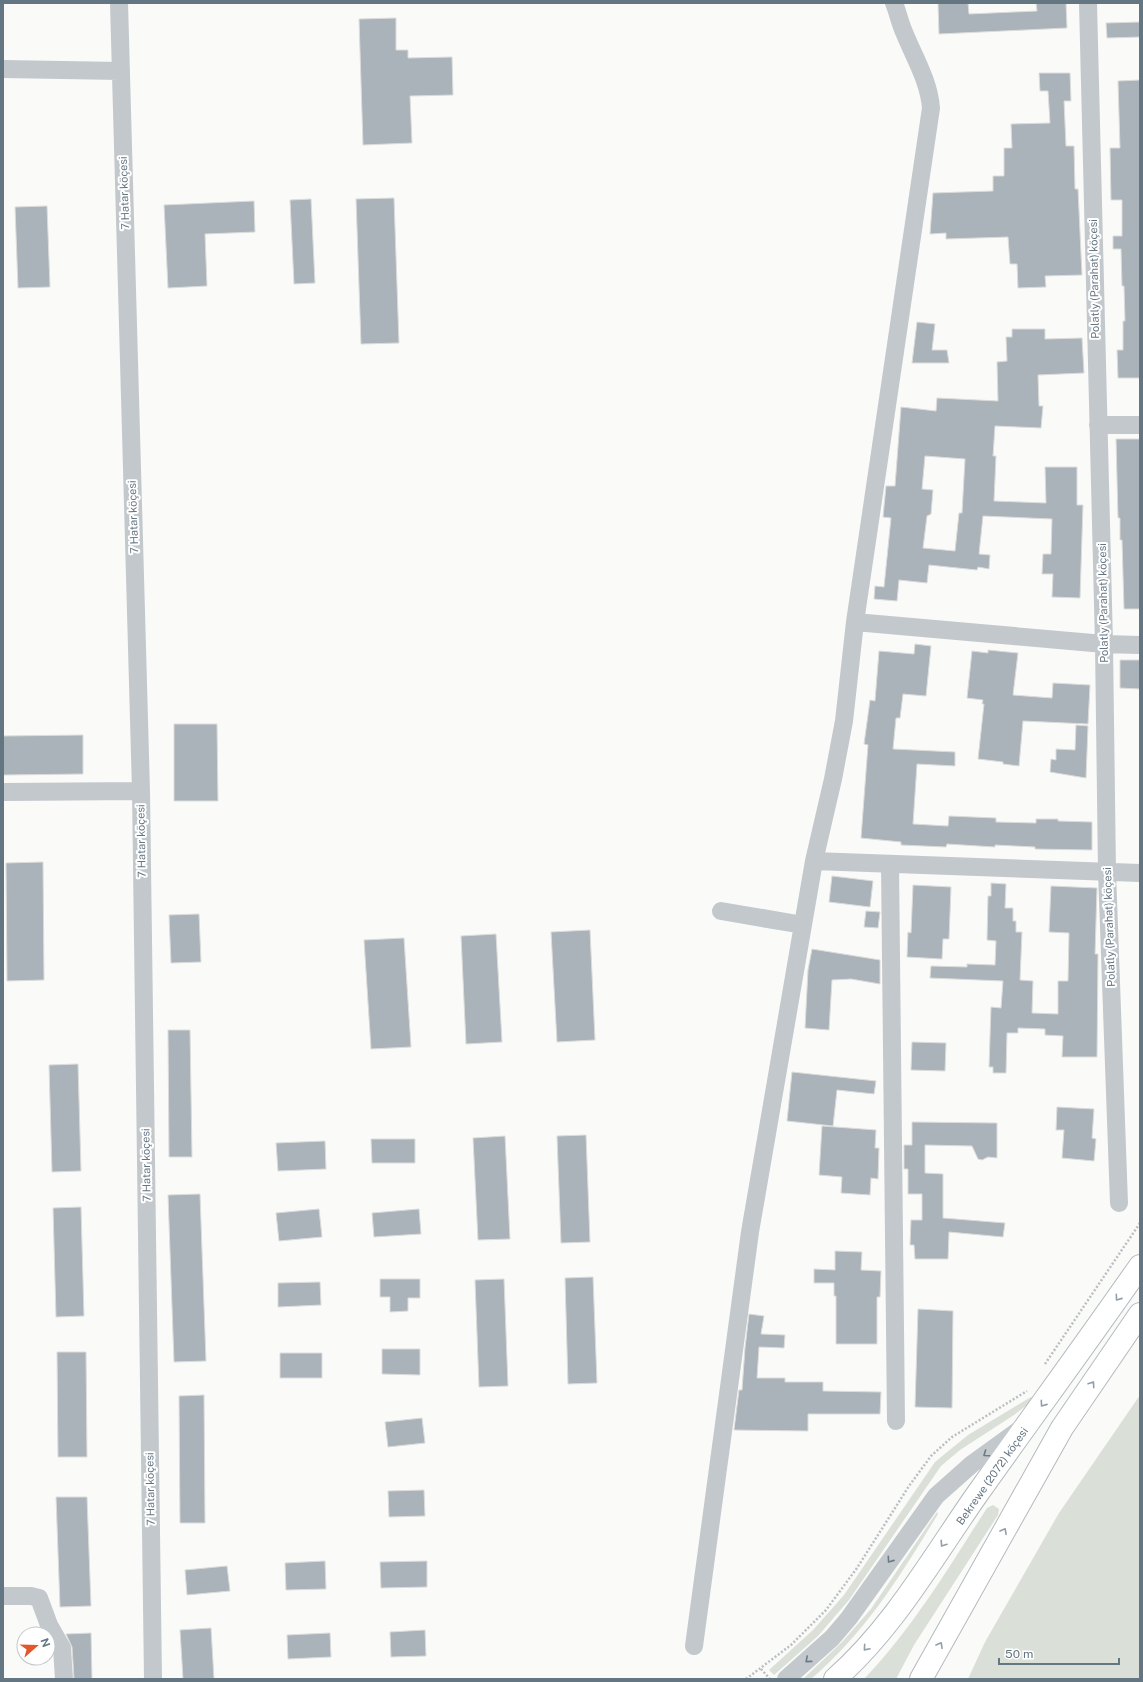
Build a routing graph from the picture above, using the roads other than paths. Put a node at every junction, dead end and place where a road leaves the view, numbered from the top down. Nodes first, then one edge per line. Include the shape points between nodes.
1 (119, 3) edge
2 (894, 3) edge
3 (1088, 3) edge
4 (3, 70) edge
5 (121, 71) junction
6 (1098, 425) junction
7 (1140, 425) edge
8 (855, 622) junction
9 (1104, 644) junction
10 (1140, 645) edge
11 (141, 791) junction
12 (3, 792) edge
13 (814, 861) junction
14 (890, 864) junction
15 (1107, 872) junction
16 (1140, 873) edge
17 (721, 911) dead end
18 (803, 925) junction
19 (1120, 1203) dead end
20 (1140, 1266) edge
21 (1140, 1314) edge
22 (896, 1420) dead end
23 (1029, 1423) junction
24 (3, 1596) edge
25 (694, 1646) dead end
26 (64, 1679) edge
27 (153, 1679) edge
28 (786, 1679) edge
29 (835, 1679) edge
30 (921, 1679) edge

1 - 5 street, 7 Hatar köçesi
2 - 8 street via 924,77 931,108
3 - 6 street, Polatly (Parahat) köçesi
4 - 5 street
5 - 11 street, 7 Hatar köçesi
6 - 7 street
6 - 9 street, Polatly (Parahat) köçesi
8 - 9 street
8 - 13 street via 844,721
9 - 10 street
9 - 15 street, Polatly (Parahat) köçesi
11 - 12 street
11 - 27 street, 7 Hatar köçesi
13 - 14 street
13 - 18 street
14 - 15 street
14 - 22 street
15 - 16 street
15 - 19 street, Polatly (Parahat) köçesi
17 - 18 street
18 - 25 street via 750,1232
20 -> 23 main road, Bekrewe (2072) köçesi
30 -> 21 main road via 1062,1428
23 -> 28 street via 972,1464 936,1496 840,1628
23 -> 29 main road, Bekrewe (2072) köçesi via 883,1629
24 - 26 street via 39,1598 49,1625 62,1648

